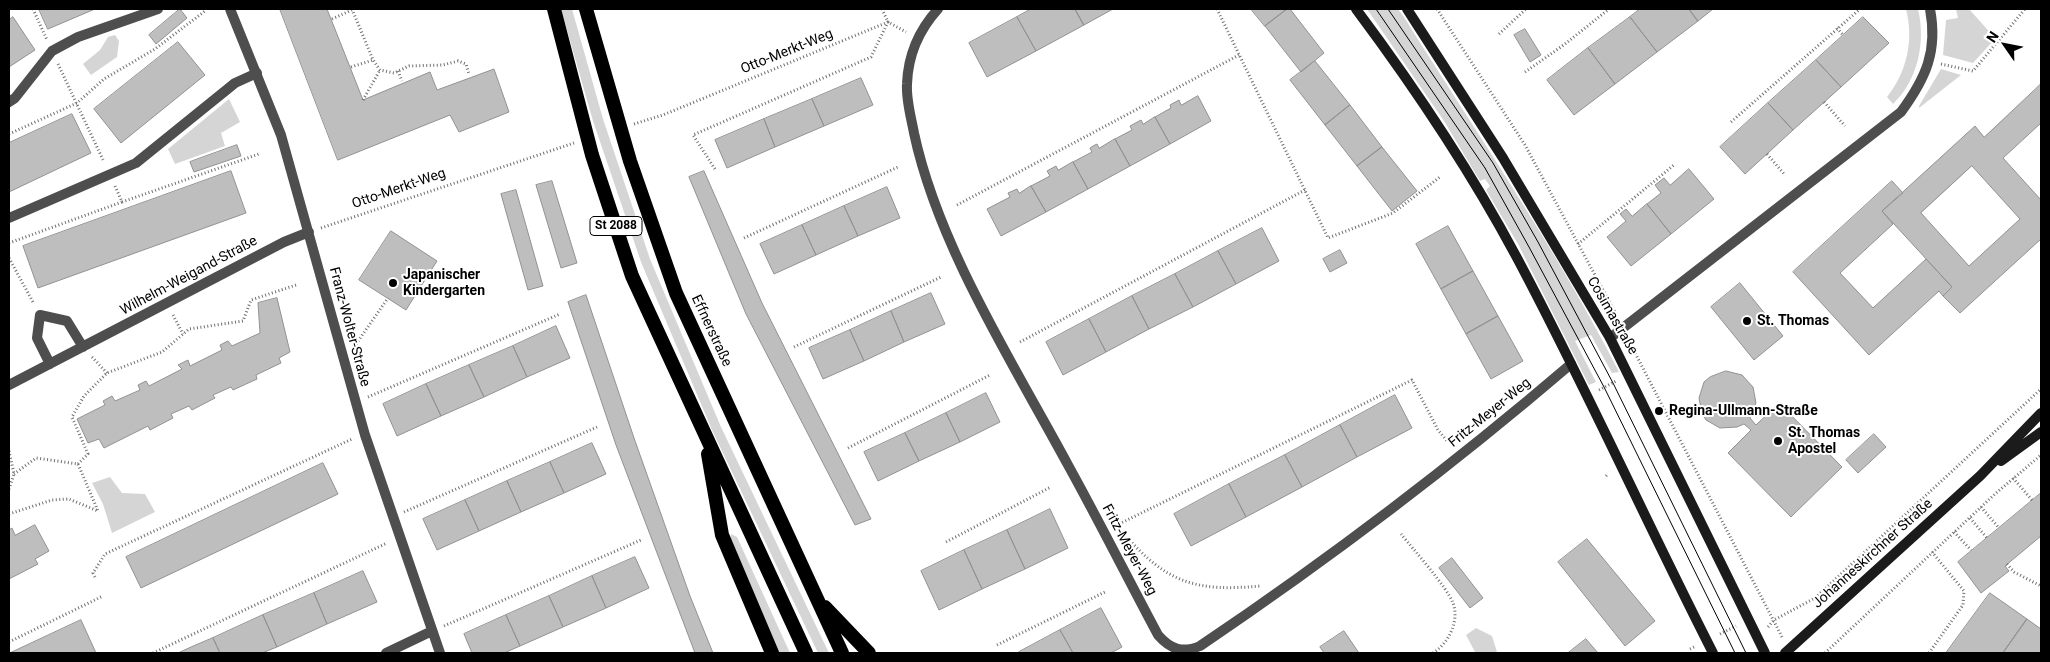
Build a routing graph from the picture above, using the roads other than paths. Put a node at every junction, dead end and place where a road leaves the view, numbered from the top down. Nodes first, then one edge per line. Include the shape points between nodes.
1 (158, 9) edge
2 (230, 9) edge
3 (554, 9) edge
4 (586, 9) edge
5 (938, 9) edge
6 (1356, 9) edge
7 (1406, 9) edge
8 (1930, 9) edge
9 (257, 73) junction
10 (9, 102) edge
11 (9, 218) edge
12 (309, 232) junction
13 (1610, 338) junction
14 (83, 347) junction
15 (50, 364) junction
16 (1571, 364) junction
17 (9, 385) edge
18 (2041, 413) edge
19 (2041, 432) edge
20 (704, 434) junction
21 (1980, 476) junction
22 (816, 598) junction
23 (432, 631) junction
24 (386, 653) edge
25 (440, 653) edge
26 (772, 653) edge
27 (806, 653) edge
28 (842, 653) edge
29 (869, 653) edge
30 (1713, 653) edge
31 (1766, 653) edge
32 (1785, 653) edge

1 - 10 street via 78,37 52,51
2 - 9 street, Franz-Wolter-Straße
3 - 20 highway, St 2088 via 592,155 632,276
4 - 22 highway, Effnerstraße / St 2088 via 630,161 676,293
5 - 16 street, Fritz-Meyer-Weg via 912,52 907,85 919,156 930,191 963,267 1005,350 1158,635 1174,649 1188,651 1200,646 1277,594 1444,468
6 - 16 main road via 1429,112 1470,177 1515,255
7 - 13 main road, Cosimastraße via 1503,158
8 - 13 street via 1934,29 1929,62 1919,88 1901,112
9 - 11 street via 235,83 136,163
9 - 12 street, Franz-Wolter-Straße via 280,135
12 - 14 street, Wilhelm-Weigand-Straße
12 - 23 street, Franz-Wolter-Straße via 355,403
13 - 31 main road, Cosimastraße
14 - 15 street, Wilhelm-Weigand-Straße
14 - 15 street via 67,321 40,315 37,338
15 - 17 street, Wilhelm-Weigand-Straße
16 - 30 main road
18 - 21 main road, Johanneskirchner Straße
19 - 21 main road, Johanneskirchner Straße
20 - 26 highway via 722,535
20 - 27 highway, St 2088
21 - 32 main road, Johanneskirchner Straße
22 - 28 highway, Effnerstraße / St 2088
22 - 29 highway
23 - 24 street
23 - 25 street, Franz-Wolter-Straße

